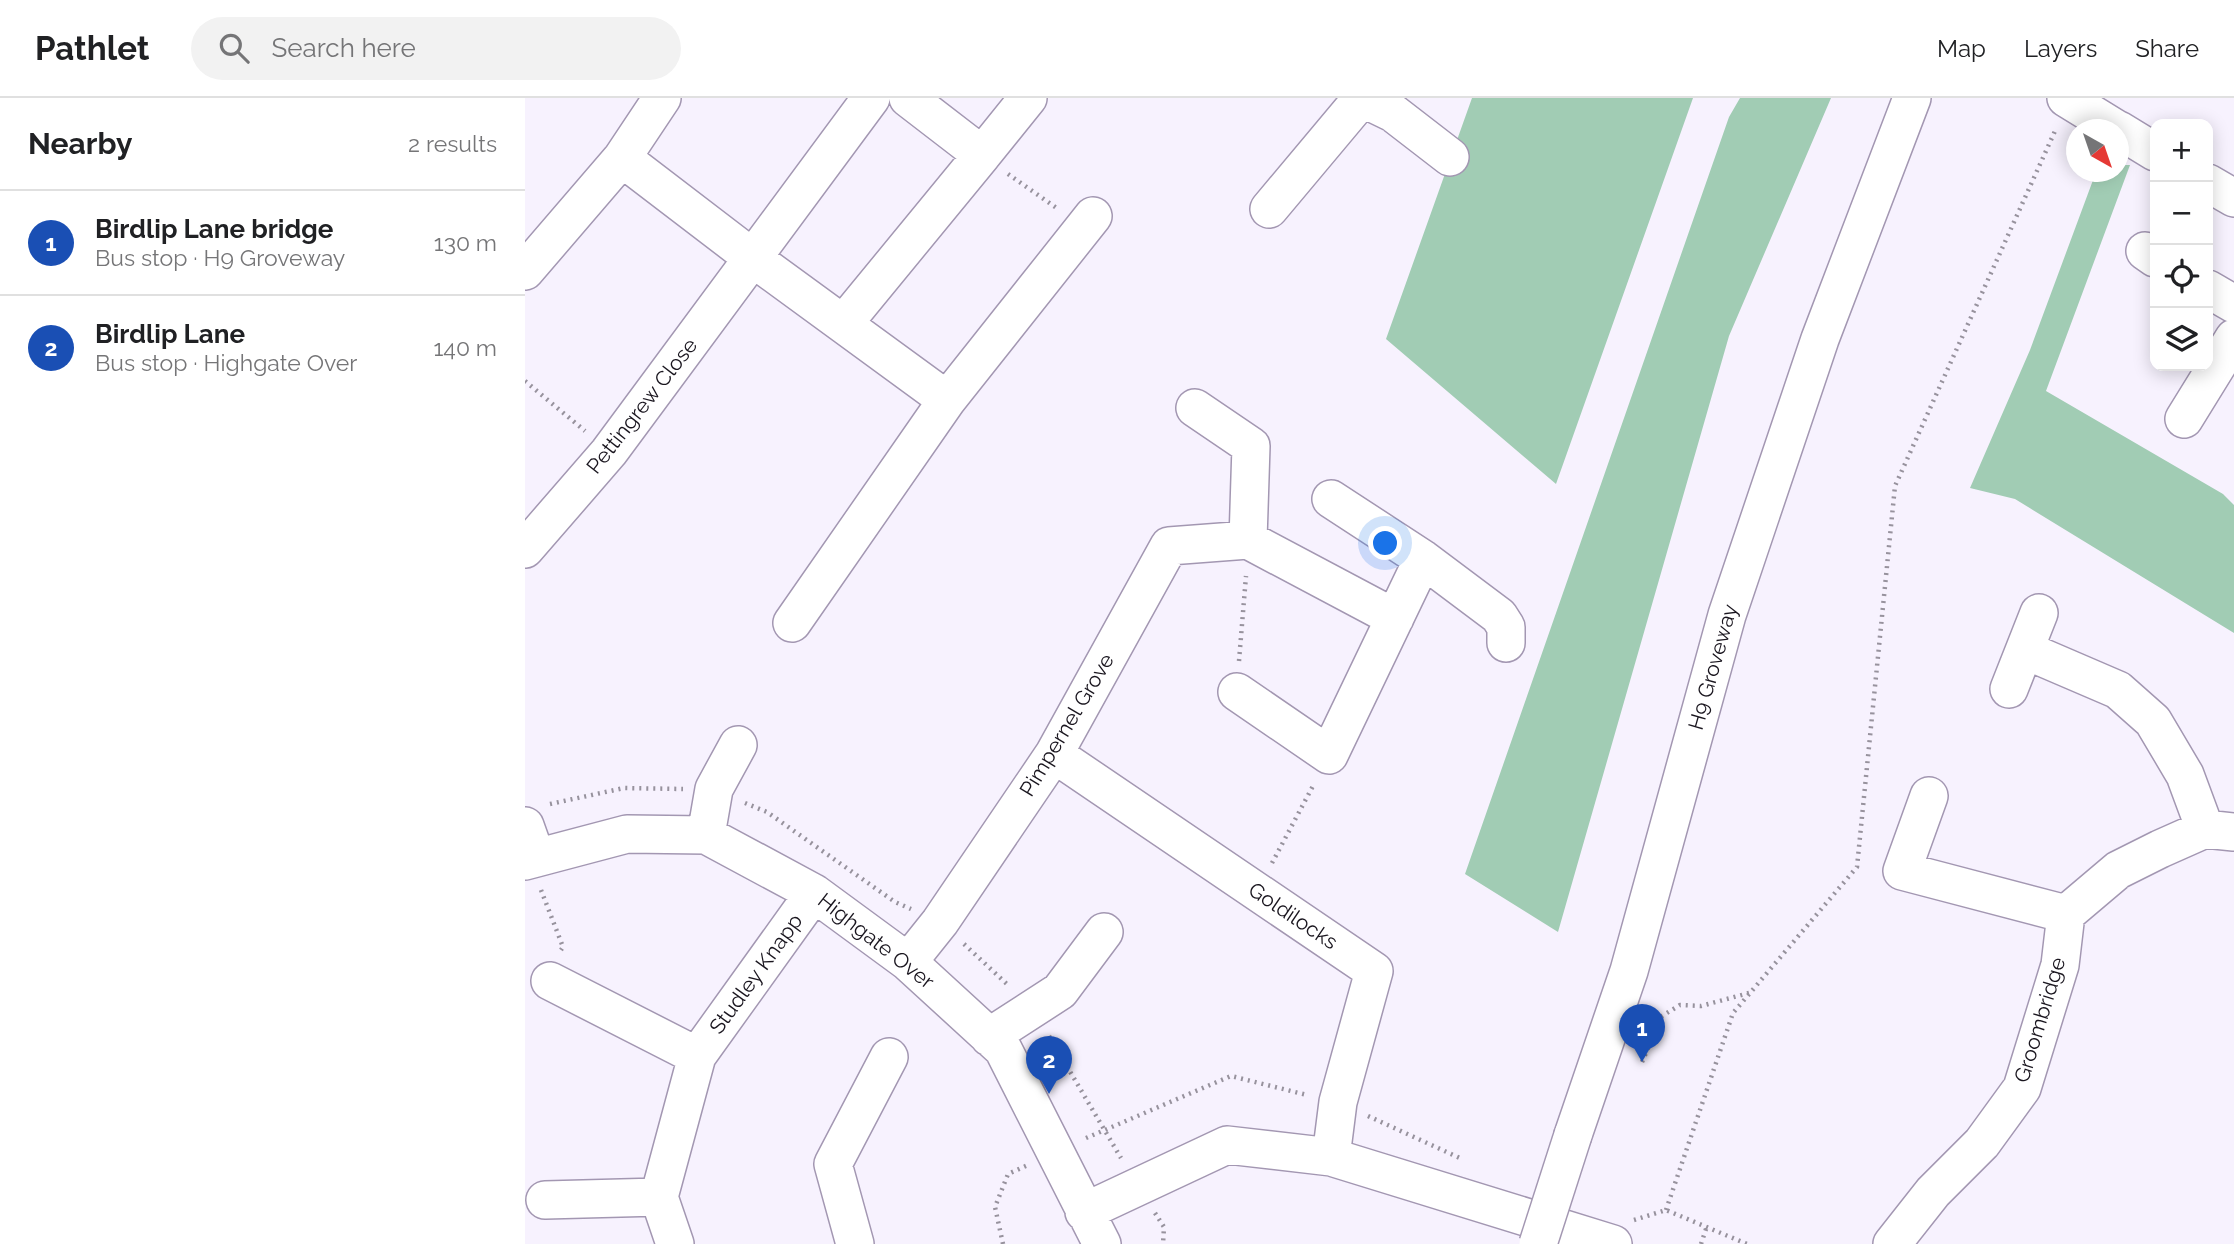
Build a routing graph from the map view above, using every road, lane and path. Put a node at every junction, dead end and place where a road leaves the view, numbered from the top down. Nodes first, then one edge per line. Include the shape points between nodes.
1 (662, 98) edge
2 (870, 98) edge
3 (908, 98) edge
4 (1028, 98) edge
5 (1362, 98) edge
6 (1912, 98) edge
7 (2068, 99) edge
8 (2100, 119) edge
9 (2129, 137) edge
10 (2150, 149) edge
11 (982, 155) junction
12 (1450, 157) dead end
13 (622, 158) junction
14 (2213, 186) edge
15 (2234, 198) edge
16 (1269, 209) dead end
17 (1079, 218) joint
18 (754, 259) junction
19 (525, 271) edge
20 (2213, 292) edge
21 (2234, 304) edge
22 (844, 323) junction
23 (2234, 338) edge
24 (525, 381) edge
25 (947, 400) junction
26 (1195, 408) dead end
27 (2184, 419) dead end
28 (609, 452) junction
29 (1331, 499) dead end
30 (1248, 540) junction
31 (525, 550) edge
32 (1423, 559) junction
33 (2039, 613) dead end
34 (1395, 618) junction
35 (792, 623) dead end
36 (1506, 643) dead end
37 (2025, 650) junction
38 (2009, 689) dead end
39 (1237, 692) joint
40 (738, 745) dead end
41 (1054, 754) junction
42 (1329, 755) junction
43 (1929, 796) dead end
44 (2219, 831) edge
45 (706, 835) junction
46 (529, 851) edge
47 (1257, 892) junction
48 (814, 893) junction
49 (2066, 914) junction
50 (1104, 932) dead end
51 (908, 962) junction
52 (550, 981) joint
53 (1750, 993) junction
54 (989, 1037) junction
55 (697, 1056) junction
56 (888, 1057) dead end
57 (1642, 1062) dead end
58 (1331, 1157) junction
59 (659, 1197) junction
60 (545, 1200) dead end
61 (1666, 1210) dead end
62 (1084, 1212) junction
63 (1707, 1226) dead end
64 (675, 1244) edge
65 (855, 1244) edge
66 (1103, 1244) edge
67 (1538, 1244) edge
68 (1613, 1244) edge
69 (1701, 1244) edge
70 (1892, 1244) edge

1 - 13 street
2 - 18 street, Pettingrew Close
3 - 11 street
4 - 11 street
5 - 12 street via 1393,113
5 - 16 street
6 - 67 street, H9 Groveway, bridge via 1820,339 1727,615 1629,971
7 - 8 street
7 - 53 path via 1895,486 1857,867
9 - 10 street
11 - 17 path
11 - 22 street
13 - 18 street
13 - 19 street
14 - 15 street
17 - 25 street
18 - 22 street
18 - 28 street, Pettingrew Close
20 - 21 street
22 - 25 street
23 - 27 street
24 - 28 path
25 - 35 street
26 - 30 street via 1251,446
28 - 31 street, Pettingrew Close
29 - 32 street
30 - 34 street
30 - 39 path
30 - 41 street, Pimpernel Grove via 1169,546
32 - 34 street
32 - 36 street via 1499,616 1506,627
33 - 37 street
34 - 42 street
37 - 38 street
37 - 44 street via 2118,690 2153,721
39 - 42 street
40 - 45 street via 714,789
41 - 47 street, Goldilocks
41 - 51 street, Pimpernel Grove
42 - 47 path
43 - 49 street via 1895,885
44 - 49 street via 2118,870
45 - 46 street, Highgate Over via 627,834
45 - 48 street, Highgate Over
46 - 52 path via 563,947
47 - 58 street, Goldilocks via 1374,971 1338,1102
48 - 51 street, Highgate Over
48 - 55 street, Studley Knapp
49 - 70 street, Groombridge via 2060,965 2022,1088 1982,1143 1933,1192
50 - 54 street via 1060,991
51 - 54 street, Highgate Over
52 - 55 street, Studley Knapp
53 - 57 path via 1701,1006 1680,1005 1662,1016
53 - 61 path via 1733,1013
54 - 62 street, Highgate Over via 1003,1049
55 - 59 street, Studley Knapp
56 - 65 street via 833,1164
58 - 62 street via 1227,1145
58 - 68 street
59 - 60 street
59 - 64 street
62 - 66 street, Highgate Over
63 - 69 path

